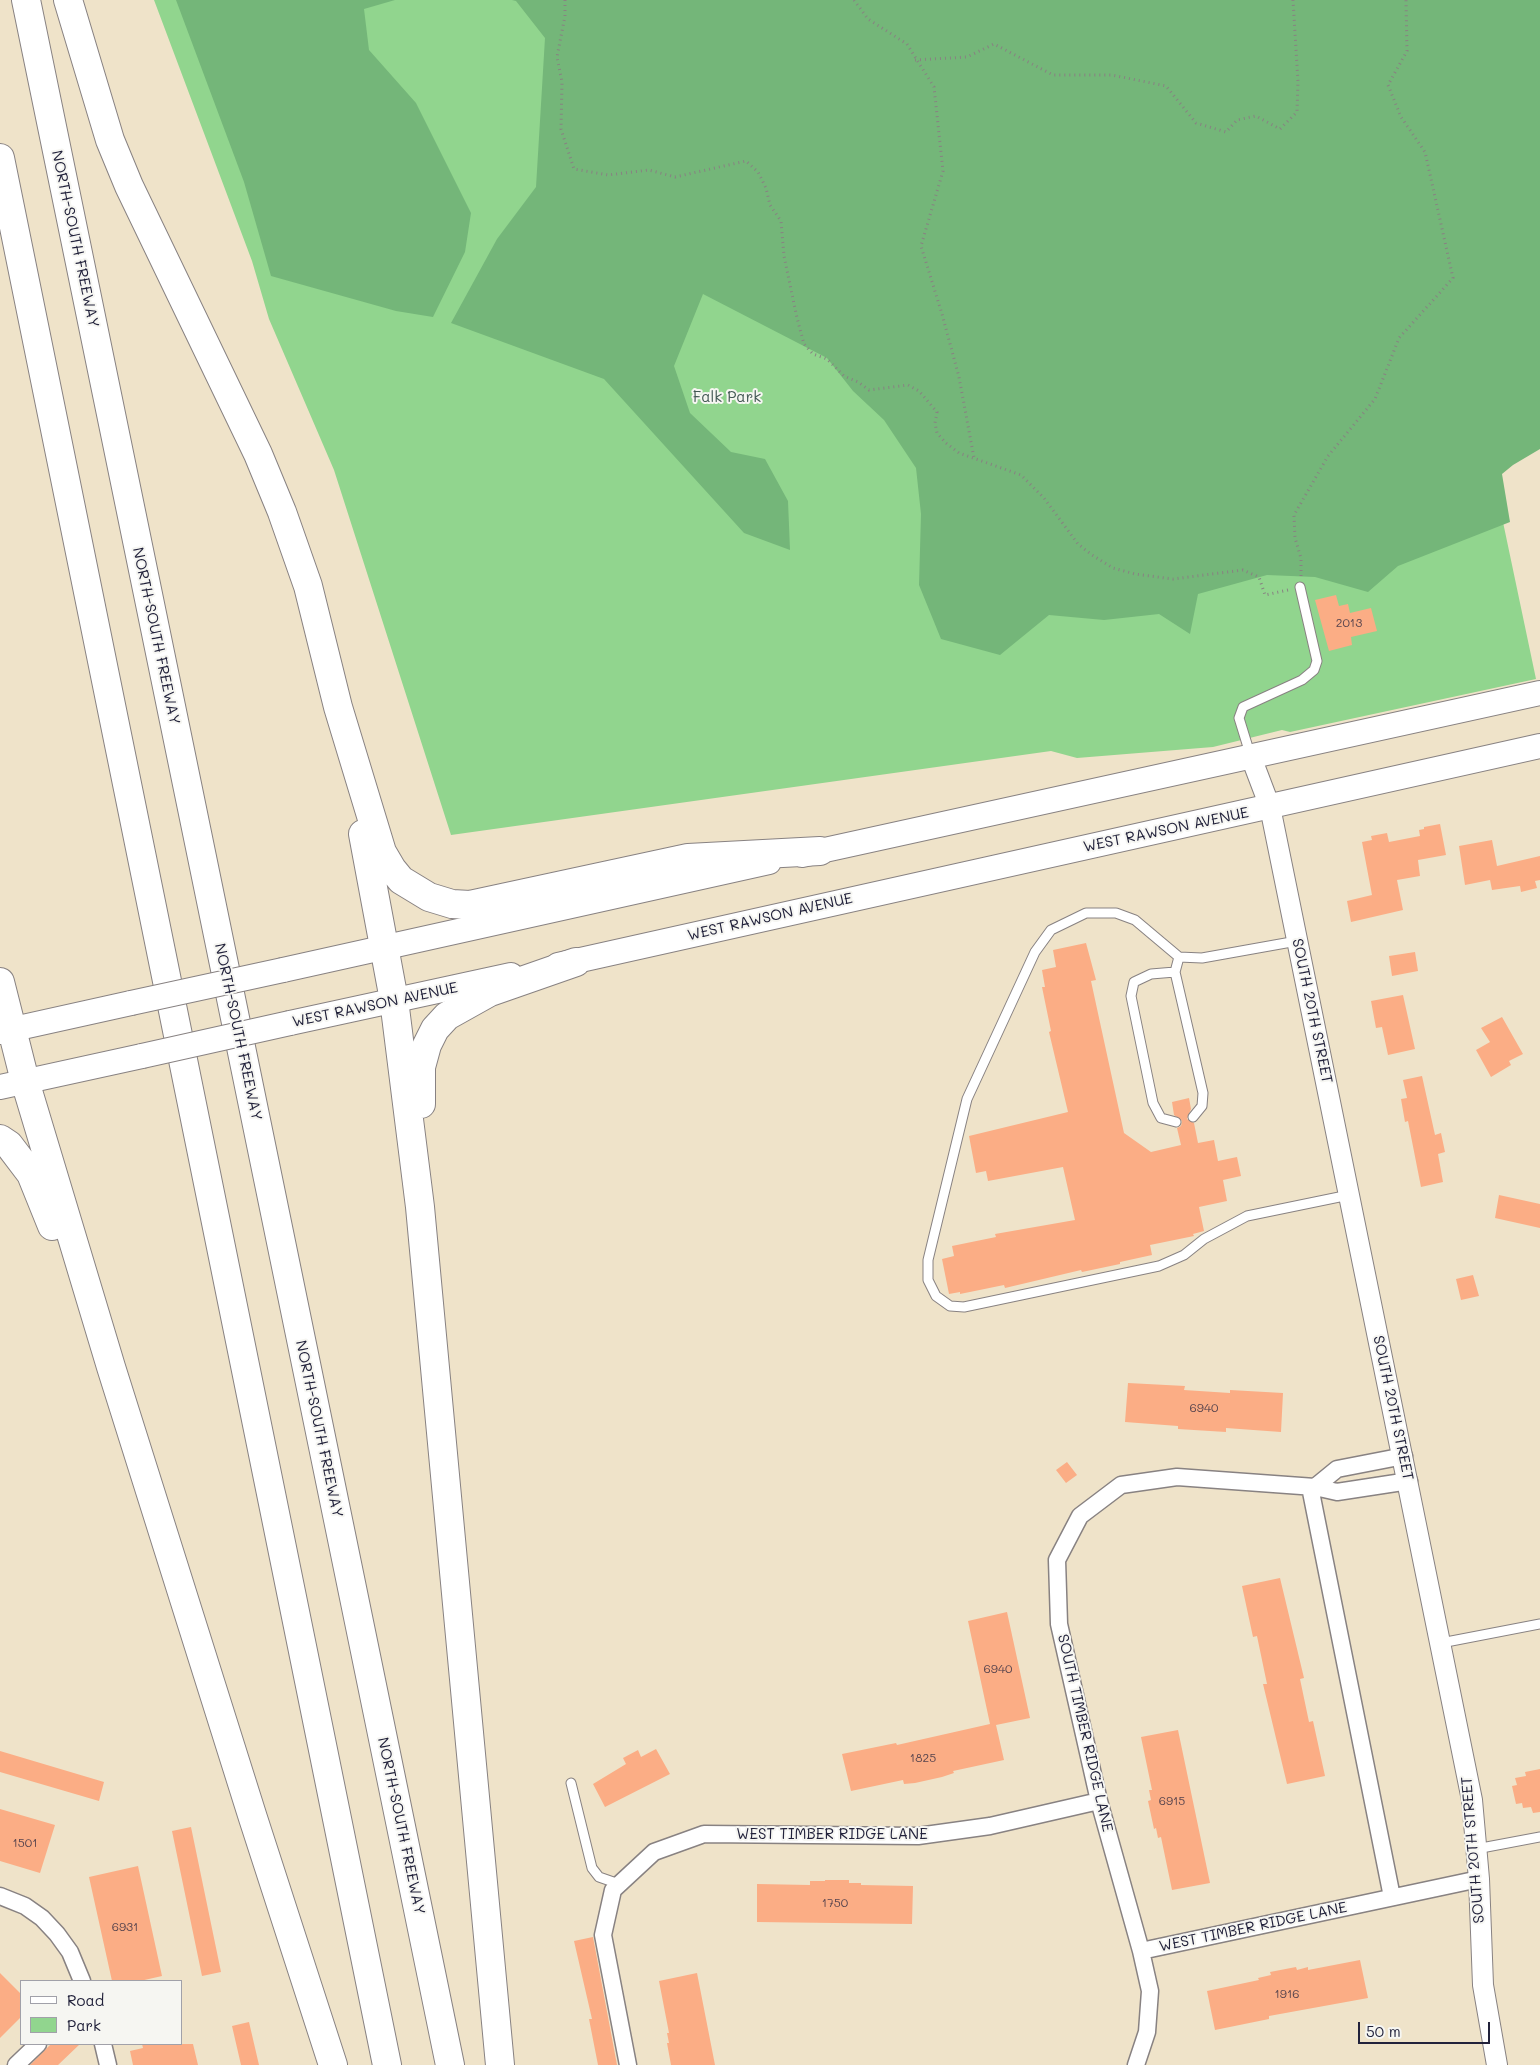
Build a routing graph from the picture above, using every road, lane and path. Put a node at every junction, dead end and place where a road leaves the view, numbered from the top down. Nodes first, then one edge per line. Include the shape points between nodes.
1 (26, 0) edge
2 (68, 0) edge
3 (565, 0) edge
4 (854, 0) edge
5 (1293, 0) edge
6 (1406, 0) edge
7 (915, 60) junction
8 (0, 158) edge
9 (974, 458) junction
10 (1300, 587) junction
11 (1540, 693) edge
12 (338, 707) junction
13 (1540, 746) edge
14 (1251, 757) junction
15 (1270, 807) junction
16 (820, 851) junction
17 (1297, 941) junction
18 (385, 948) junction
19 (1179, 957) junction
20 (576, 962) junction
21 (1175, 972) junction
22 (0, 982) edge
23 (394, 1000) junction
24 (6, 1030) edge
25 (13, 1084) edge
26 (1193, 1117) dead end
27 (1176, 1122) dead end
28 (0, 1139) edge
29 (1349, 1195) junction
30 (420, 1207) junction
31 (111, 1367) junction
32 (1404, 1456) junction
33 (1409, 1481) junction
34 (1312, 1487) junction
35 (1540, 1624) edge
36 (1441, 1643) junction
37 (571, 1782) dead end
38 (1099, 1801) junction
39 (1540, 1837) edge
40 (1476, 1849) junction
41 (1479, 1878) junction
42 (620, 1884) junction
43 (0, 1896) edge
44 (1392, 1897) junction
45 (1141, 1951) junction
46 (82, 1980) edge
47 (37, 2045) edge
48 (103, 2045) edge
49 (16, 2065) edge
50 (108, 2065) edge
51 (333, 2065) edge
52 (387, 2065) edge
53 (450, 2065) edge
54 (500, 2065) edge
55 (628, 2065) edge
56 (1136, 2065) edge
57 (1497, 2065) edge

1 - 53 highway, NORTH-SOUTH FREEWAY
2 - 12 highway via 110,140 129,186 258,454 282,512 308,586
3 - 9 path via 557,57 562,82 561,129 574,169 608,175 649,170 675,177 746,161 758,172 770,205 781,221 784,256 804,344 813,354 832,363 844,376 869,390 908,386 919,391 937,412 937,433 959,453
4 - 7 path via 868,20 907,44
5 - 7 path via 1297,112 1280,128 1256,116 1237,120 1226,132 1196,123 1166,86 1112,75 1053,75 994,44 967,57
6 - 10 path via 1407,51 1388,85 1401,117 1426,152 1453,278 1399,338 1375,399 1328,456 1294,515 1295,538 1301,558
7 - 9 path via 934,87 943,171 921,246 959,377
8 - 52 highway
9 - 10 path via 1022,475 1044,498 1078,544 1113,568 1173,579 1243,570 1259,577 1265,595
10 - 14 lane via 1317,661 1314,670 1302,680 1243,707 1240,718
11 - 14 main road
12 - 16 highway via 382,852 401,880 441,902 470,905 688,858
12 - 18 highway
13 - 15 main road, WEST RAWSON AVENUE
14 - 15 street, SOUTH 20TH STREET
14 - 16 main road
15 - 17 street, SOUTH 20TH STREET
15 - 20 main road, WEST RAWSON AVENUE
16 - 18 main road
17 - 19 lane via 1202,958
17 - 29 street, SOUTH 20TH STREET
18 - 23 highway
18 - 24 main road, bridge
19 - 21 lane
19 - 29 lane via 1135,920 1116,914 1086,913 1051,930 1035,952 968,1099 928,1260 928,1280 936,1296 950,1306 964,1307 1159,1266 1184,1255 1204,1239 1247,1216
20 - 23 main road, WEST RAWSON AVENUE
20 - 30 highway via 490,992 447,1016 435,1029 421,1067 424,1151
21 - 26 lane via 1203,1093 1202,1106
21 - 27 lane via 1150,974 1134,982 1131,996 1153,1103 1162,1118
22 - 24 highway
23 - 25 main road, WEST RAWSON AVENUE, bridge
23 - 30 highway
24 - 25 highway
25 - 31 highway
28 - 31 highway via 9,1145 31,1174 81,1306
29 - 32 street, SOUTH 20TH STREET
30 - 54 highway
31 - 51 highway
32 - 33 street, SOUTH 20TH STREET
32 - 34 street via 1337,1468
33 - 34 street via 1337,1492
33 - 36 street, SOUTH 20TH STREET
34 - 38 street, SOUTH TIMBER RIDGE LANE via 1177,1477 1121,1485 1080,1516 1057,1560 1059,1624
34 - 44 street
35 - 36 lane
36 - 40 street, SOUTH 20TH STREET via 1472,1800
37 - 42 lane via 592,1868 599,1877
38 - 42 street, WEST TIMBER RIDGE LANE via 990,1826 918,1836 704,1834 654,1852
38 - 45 street, SOUTH TIMBER RIDGE LANE
39 - 40 lane
40 - 41 street, SOUTH 20TH STREET
41 - 44 street, WEST TIMBER RIDGE LANE
41 - 57 street, SOUTH 20TH STREET via 1483,1985
42 - 55 street via 613,1890 603,1934
43 - 46 street via 25,1906 42,1918 70,1952
44 - 45 street, WEST TIMBER RIDGE LANE
45 - 56 street, WEST TIMBER RIDGE LANE via 1149,1999 1147,2032
47 - 49 street
48 - 50 street

